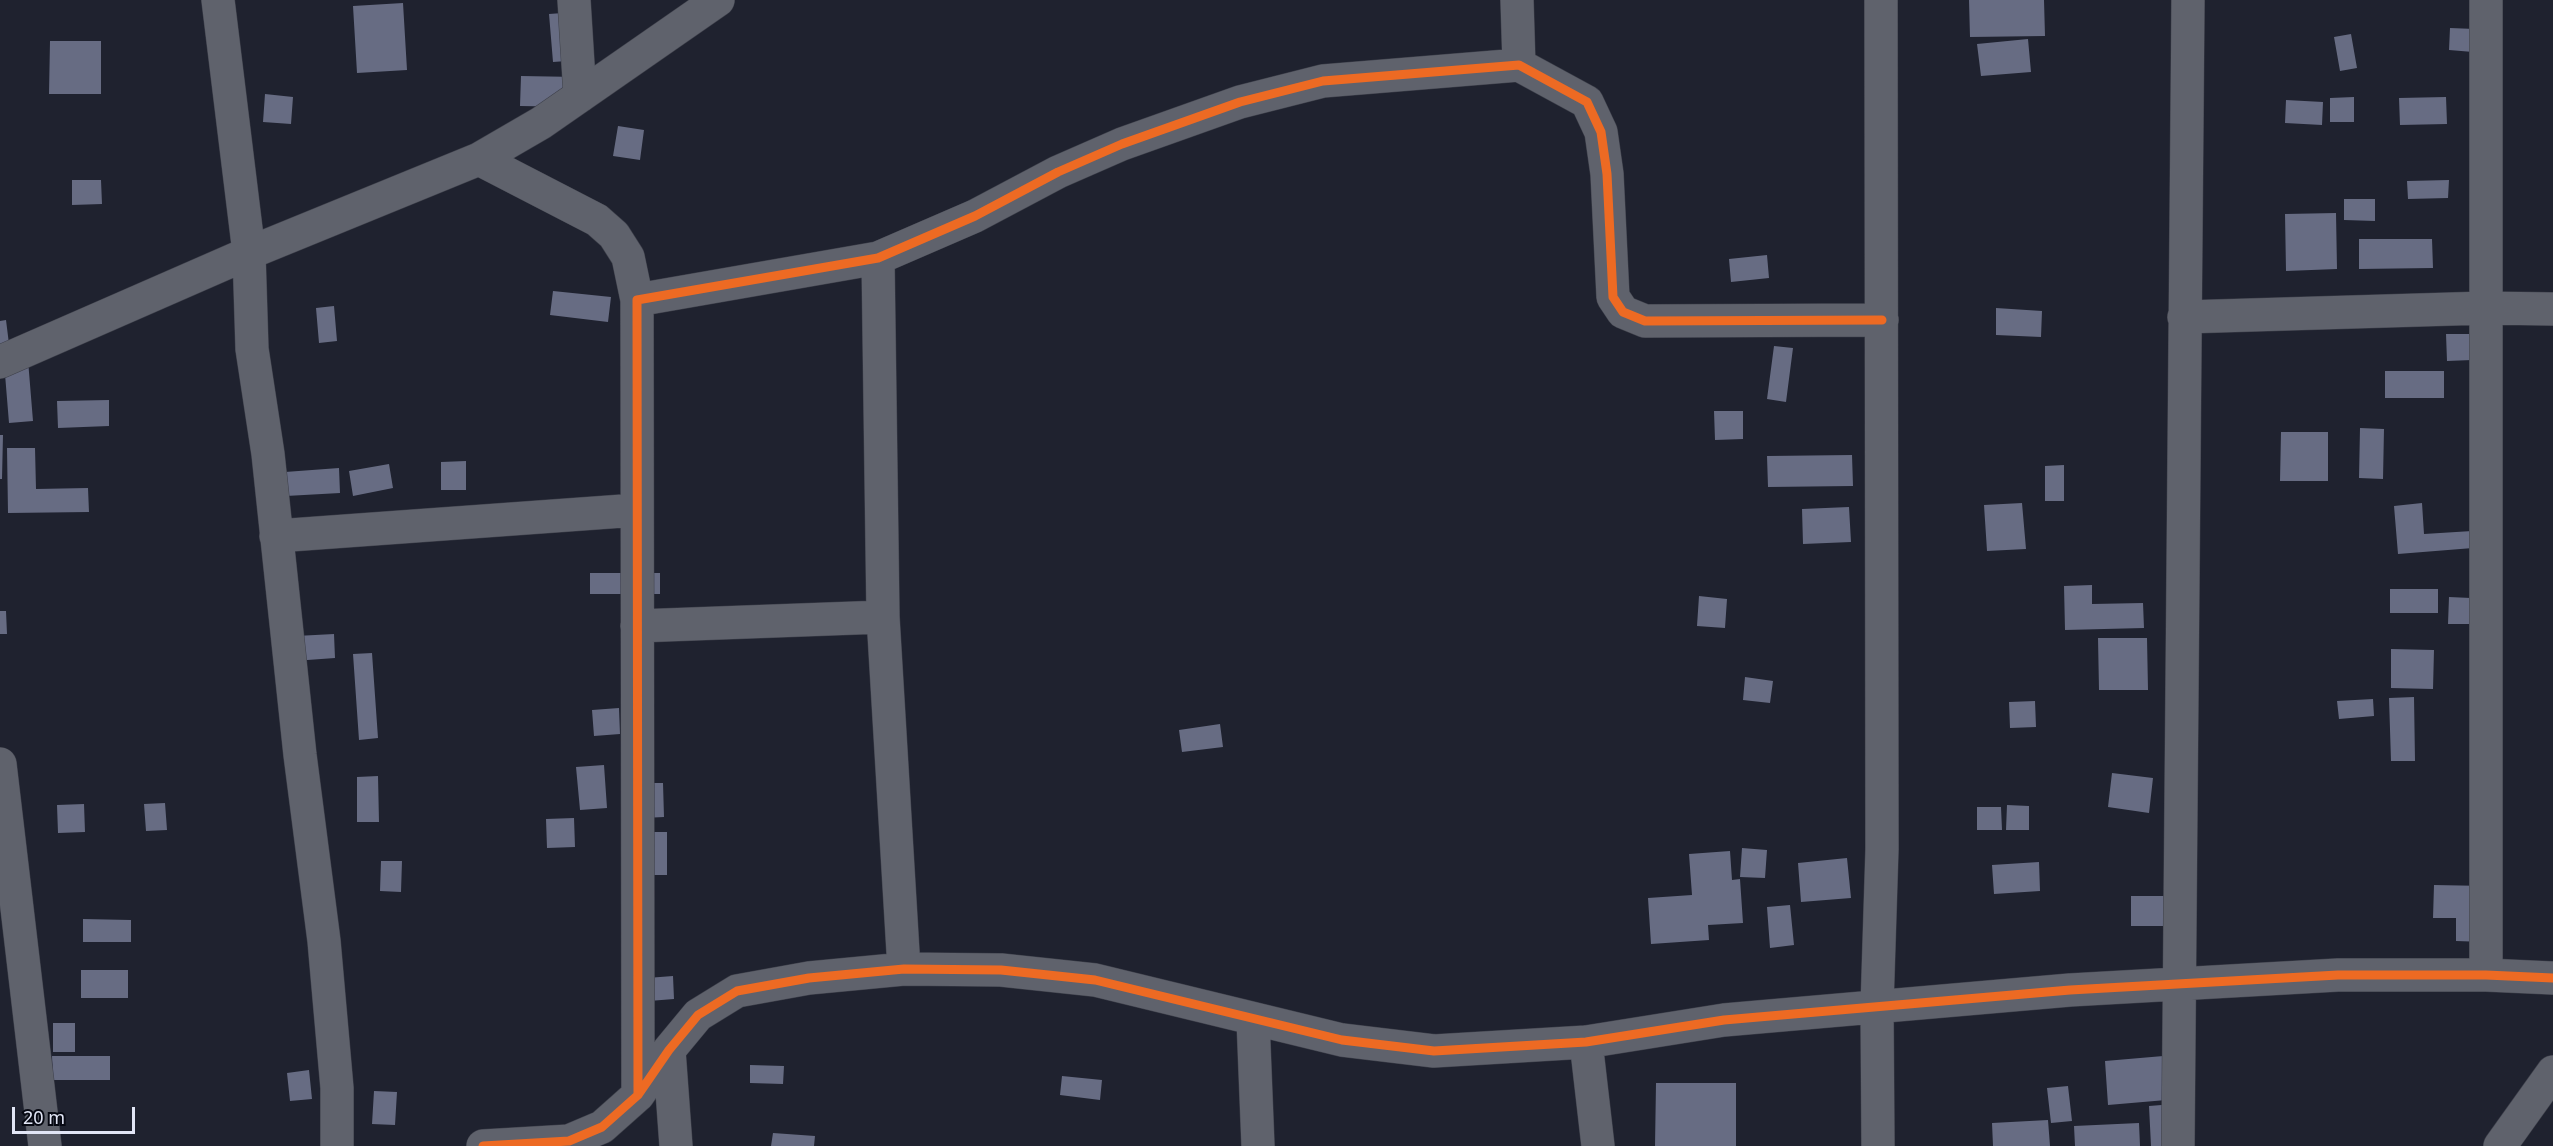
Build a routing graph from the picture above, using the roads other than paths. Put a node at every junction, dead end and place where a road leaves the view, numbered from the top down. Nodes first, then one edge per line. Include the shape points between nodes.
1 (218, 0) edge
2 (574, 0) edge
3 (718, 0) edge
4 (1517, 0) edge
5 (1881, 0) edge
6 (2188, 0) edge
7 (2486, 0) edge
8 (1519, 65) junction
9 (580, 96) junction
10 (478, 159) junction
11 (249, 253) junction
12 (878, 258) junction
13 (637, 300) junction
14 (2486, 308) junction
15 (2553, 309) edge
16 (2184, 317) junction
17 (1882, 320) junction
18 (0, 362) edge
19 (637, 510) junction
20 (276, 536) junction
21 (883, 617) junction
22 (637, 626) junction
23 (0, 764) edge
24 (904, 969) junction
25 (2487, 975) junction
26 (2553, 978) edge
27 (2181, 984) junction
28 (1877, 1007) junction
29 (1253, 1020) junction
30 (1586, 1042) junction
31 (669, 1050) junction
32 (2553, 1072) edge
33 (638, 1095) junction
34 (45, 1146) edge
35 (337, 1146) edge
36 (483, 1146) edge
37 (676, 1146) edge
38 (1258, 1146) edge
39 (1598, 1146) edge
40 (1878, 1146) edge
41 (2178, 1146) edge
42 (2500, 1146) edge

1 - 11 street
2 - 9 street
3 - 9 street
4 - 8 street
5 - 17 street
6 - 16 street
7 - 14 street
8 - 12 street via 1323,81 1240,102 1111,149 975,216
8 - 17 street via 1587,102 1601,132 1613,297 1623,312 1646,321
9 - 10 street
10 - 11 street
10 - 13 street via 597,220 614,235 628,257
11 - 18 street
11 - 20 street via 252,349
12 - 13 street
12 - 21 street
13 - 19 street
14 - 15 street
14 - 16 street
14 - 25 street
16 - 27 street
17 - 28 street via 1882,837
19 - 20 street
19 - 22 street
20 - 35 street via 324,941 337,1088
21 - 22 street
21 - 24 street
22 - 33 street
23 - 34 street
24 - 29 street via 1001,970 1095,980
24 - 31 street via 809,978 737,991 698,1015
25 - 26 street
25 - 27 street via 2338,975
27 - 28 street
27 - 41 street
28 - 30 street via 1724,1020
28 - 40 street
29 - 30 street via 1342,1040 1434,1051
29 - 38 street
30 - 39 street
31 - 33 street
31 - 37 street
32 - 42 street
33 - 36 street via 602,1127 569,1140

